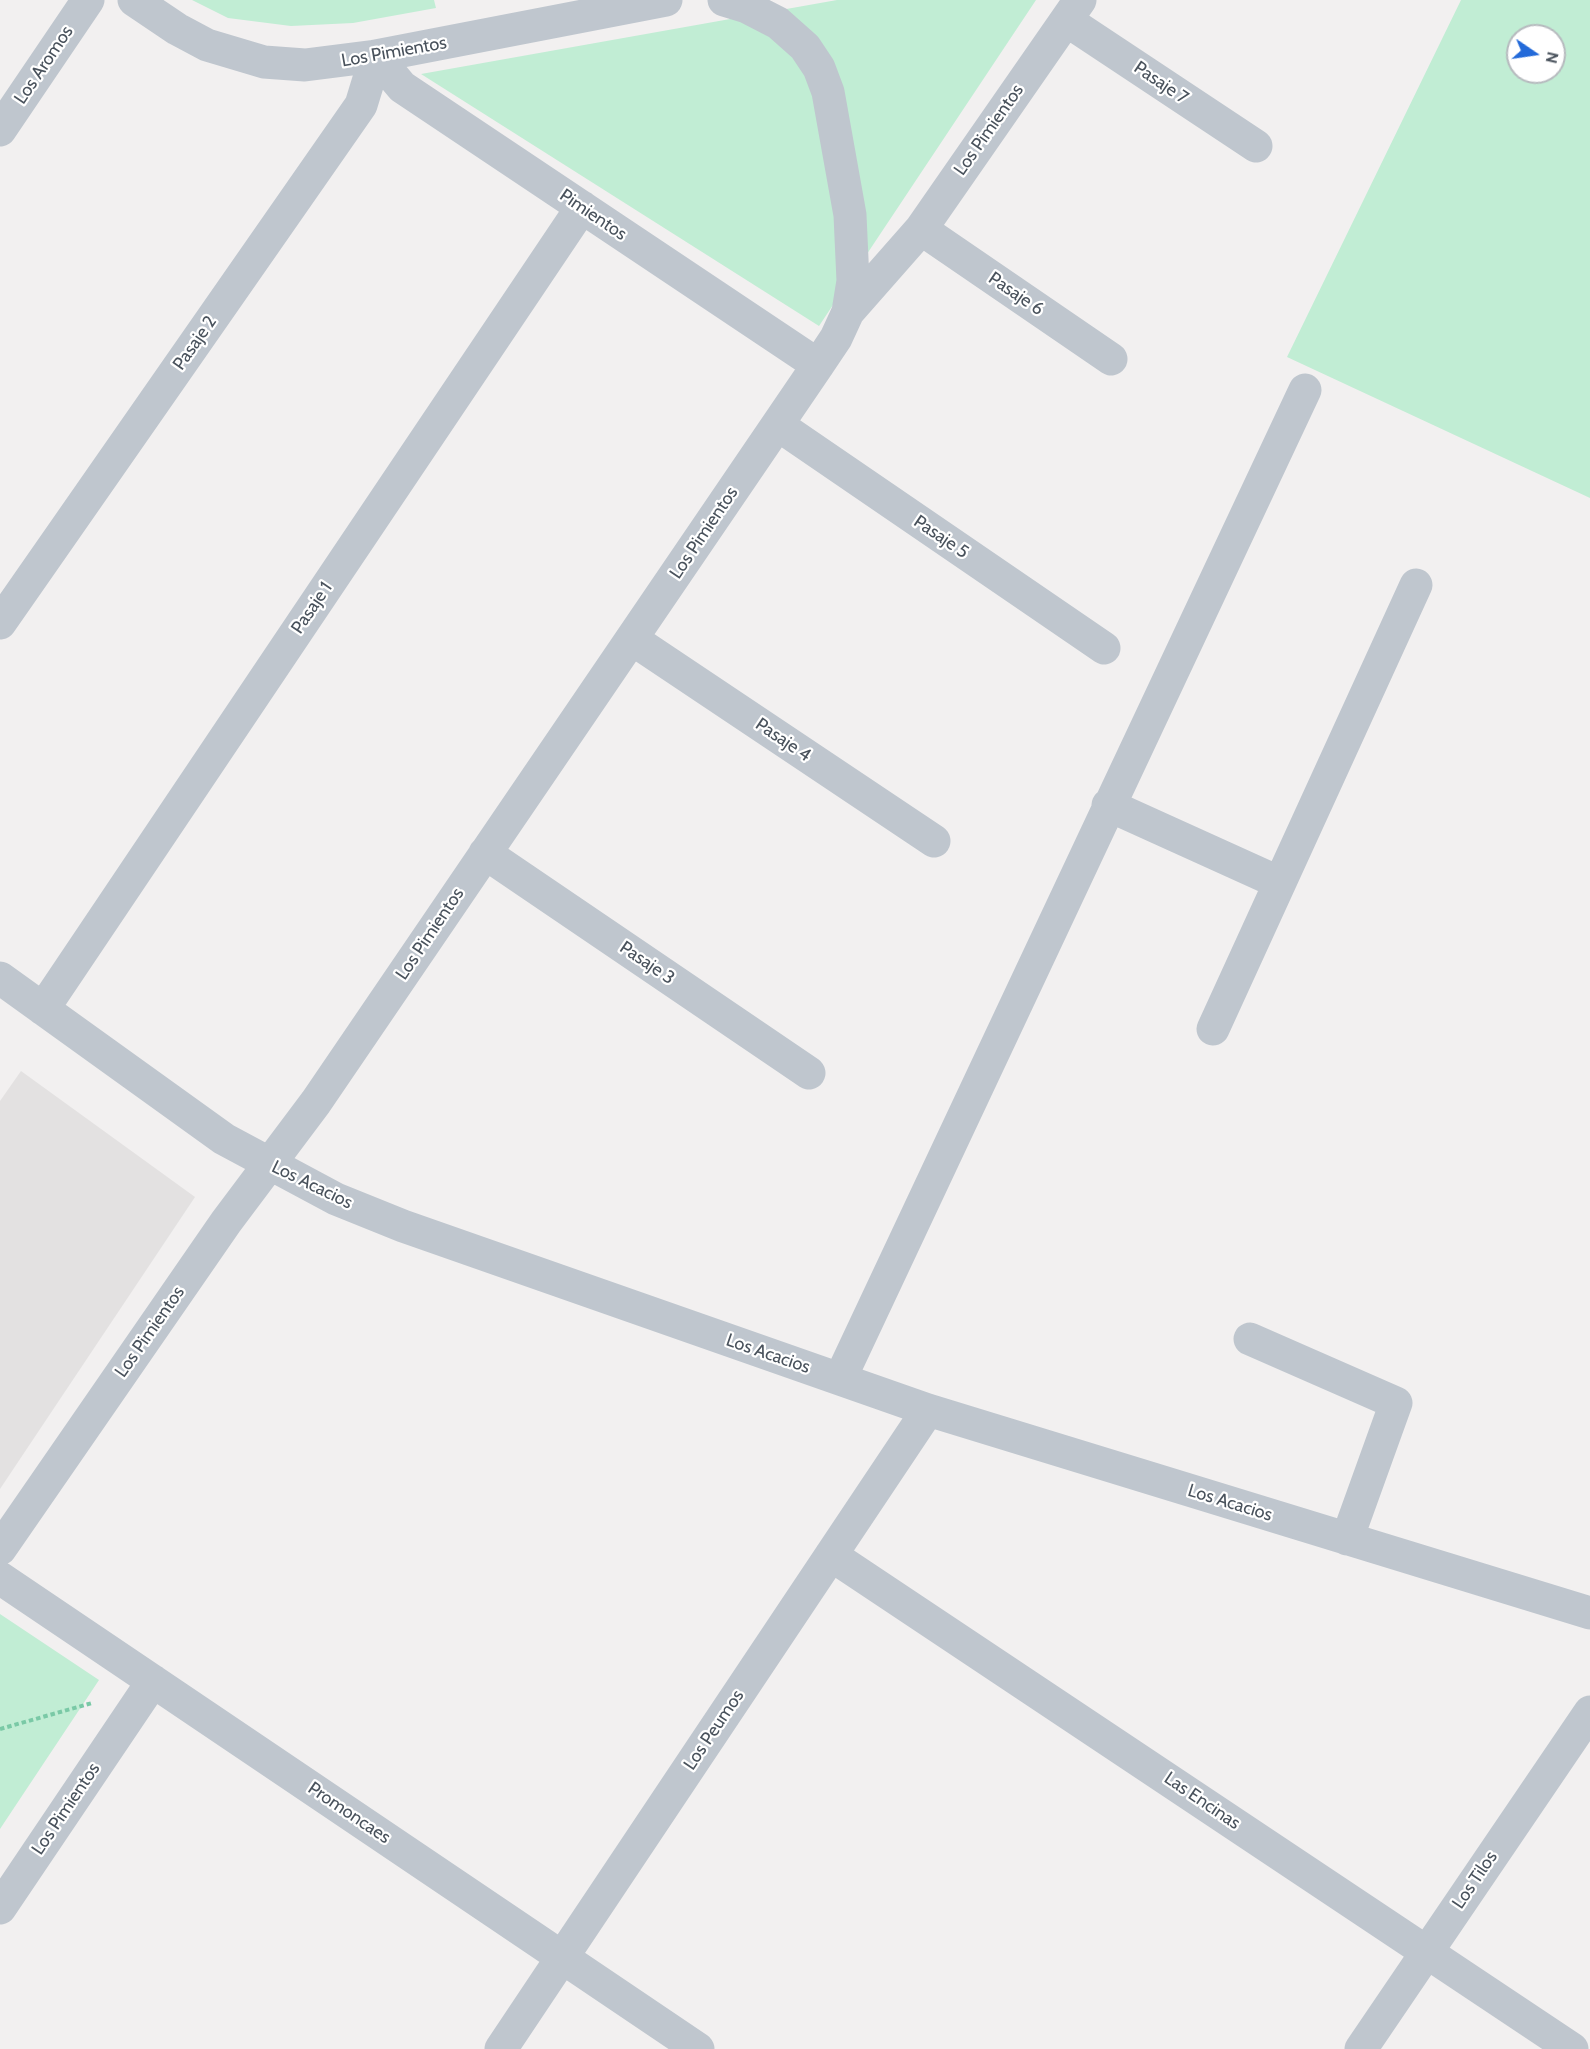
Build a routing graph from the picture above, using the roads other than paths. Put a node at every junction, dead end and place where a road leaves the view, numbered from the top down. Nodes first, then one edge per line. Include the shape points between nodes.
1 (88, 0) edge
2 (134, 0) edge
3 (666, 0) edge
4 (724, 0) edge
5 (1073, 10) edge
6 (376, 56) junction
7 (0, 130) edge
8 (1256, 147) dead end
9 (582, 207) junction
10 (921, 228) junction
11 (848, 312) junction
12 (1111, 359) dead end
13 (818, 365) junction
14 (1305, 390) dead end
15 (778, 425) junction
16 (1416, 585) dead end
17 (0, 623) edge
18 (632, 639) junction
19 (1104, 648) dead end
20 (1108, 805) junction
21 (934, 841) dead end
22 (485, 853) junction
23 (1278, 882) junction
24 (0, 978) edge
25 (43, 1009) junction
26 (1213, 1029) dead end
27 (809, 1073) dead end
28 (269, 1165) junction
29 (1250, 1340) dead end
30 (840, 1379) junction
31 (928, 1410) junction
32 (1347, 1539) junction
33 (0, 1549) edge
34 (831, 1555) junction
35 (0, 1578) edge
36 (1590, 1613) edge
37 (153, 1681) junction
38 (1590, 1712) edge
39 (0, 1908) edge
40 (1427, 1951) junction
41 (562, 1958) junction
42 (501, 2049) edge
43 (698, 2049) edge
44 (1361, 2049) edge
45 (1572, 2049) edge

1 - 7 street, Los Aromos
2 - 6 street, Los Pimientos via 207,45 264,62 305,65
3 - 6 street, Los Pimientos
4 - 11 street, Los Pimientos via 778,23 805,46 819,68 828,92 850,215 853,281
5 - 8 street, Pasaje 7
5 - 10 street, Los Pimientos
6 - 9 street, Pimientos via 402,87
6 - 17 street, Pasaje 2 via 361,105
9 - 13 street, Pimientos
9 - 25 street, Pasaje 1
10 - 11 street, Los Pimientos
10 - 12 street, Pasaje 6
11 - 13 street, Los Pimientos
13 - 15 street, Los Pimientos
14 - 20 street
15 - 18 street, Los Pimientos
15 - 19 street, Pasaje 5
16 - 23 street
18 - 21 street, Pasaje 4
18 - 22 street, Los Pimientos
20 - 23 street
20 - 30 street
22 - 27 street, Pasaje 3
22 - 28 street, Los Pimientos
23 - 26 street
24 - 25 street, Los Acacios
25 - 28 street, Los Acacios via 178,1108
28 - 30 street, Los Acacios via 336,1199 403,1226
28 - 33 street, Los Pimientos
29 - 32 street via 1396,1403
30 - 31 street, Los Acacios
31 - 32 street, Los Acacios
31 - 34 street, Los Peumos
32 - 36 street, Los Acacios
34 - 40 street, Las Encinas
34 - 41 street, Los Peumos
35 - 37 street, Promoncaes
37 - 39 street, Los Pimientos
37 - 41 street, Promoncaes
38 - 40 street, Los Tilos
40 - 44 street, Los Tilos
40 - 45 street, Las Encinas
41 - 42 street, Los Peumos
41 - 43 street, Promoncaes

